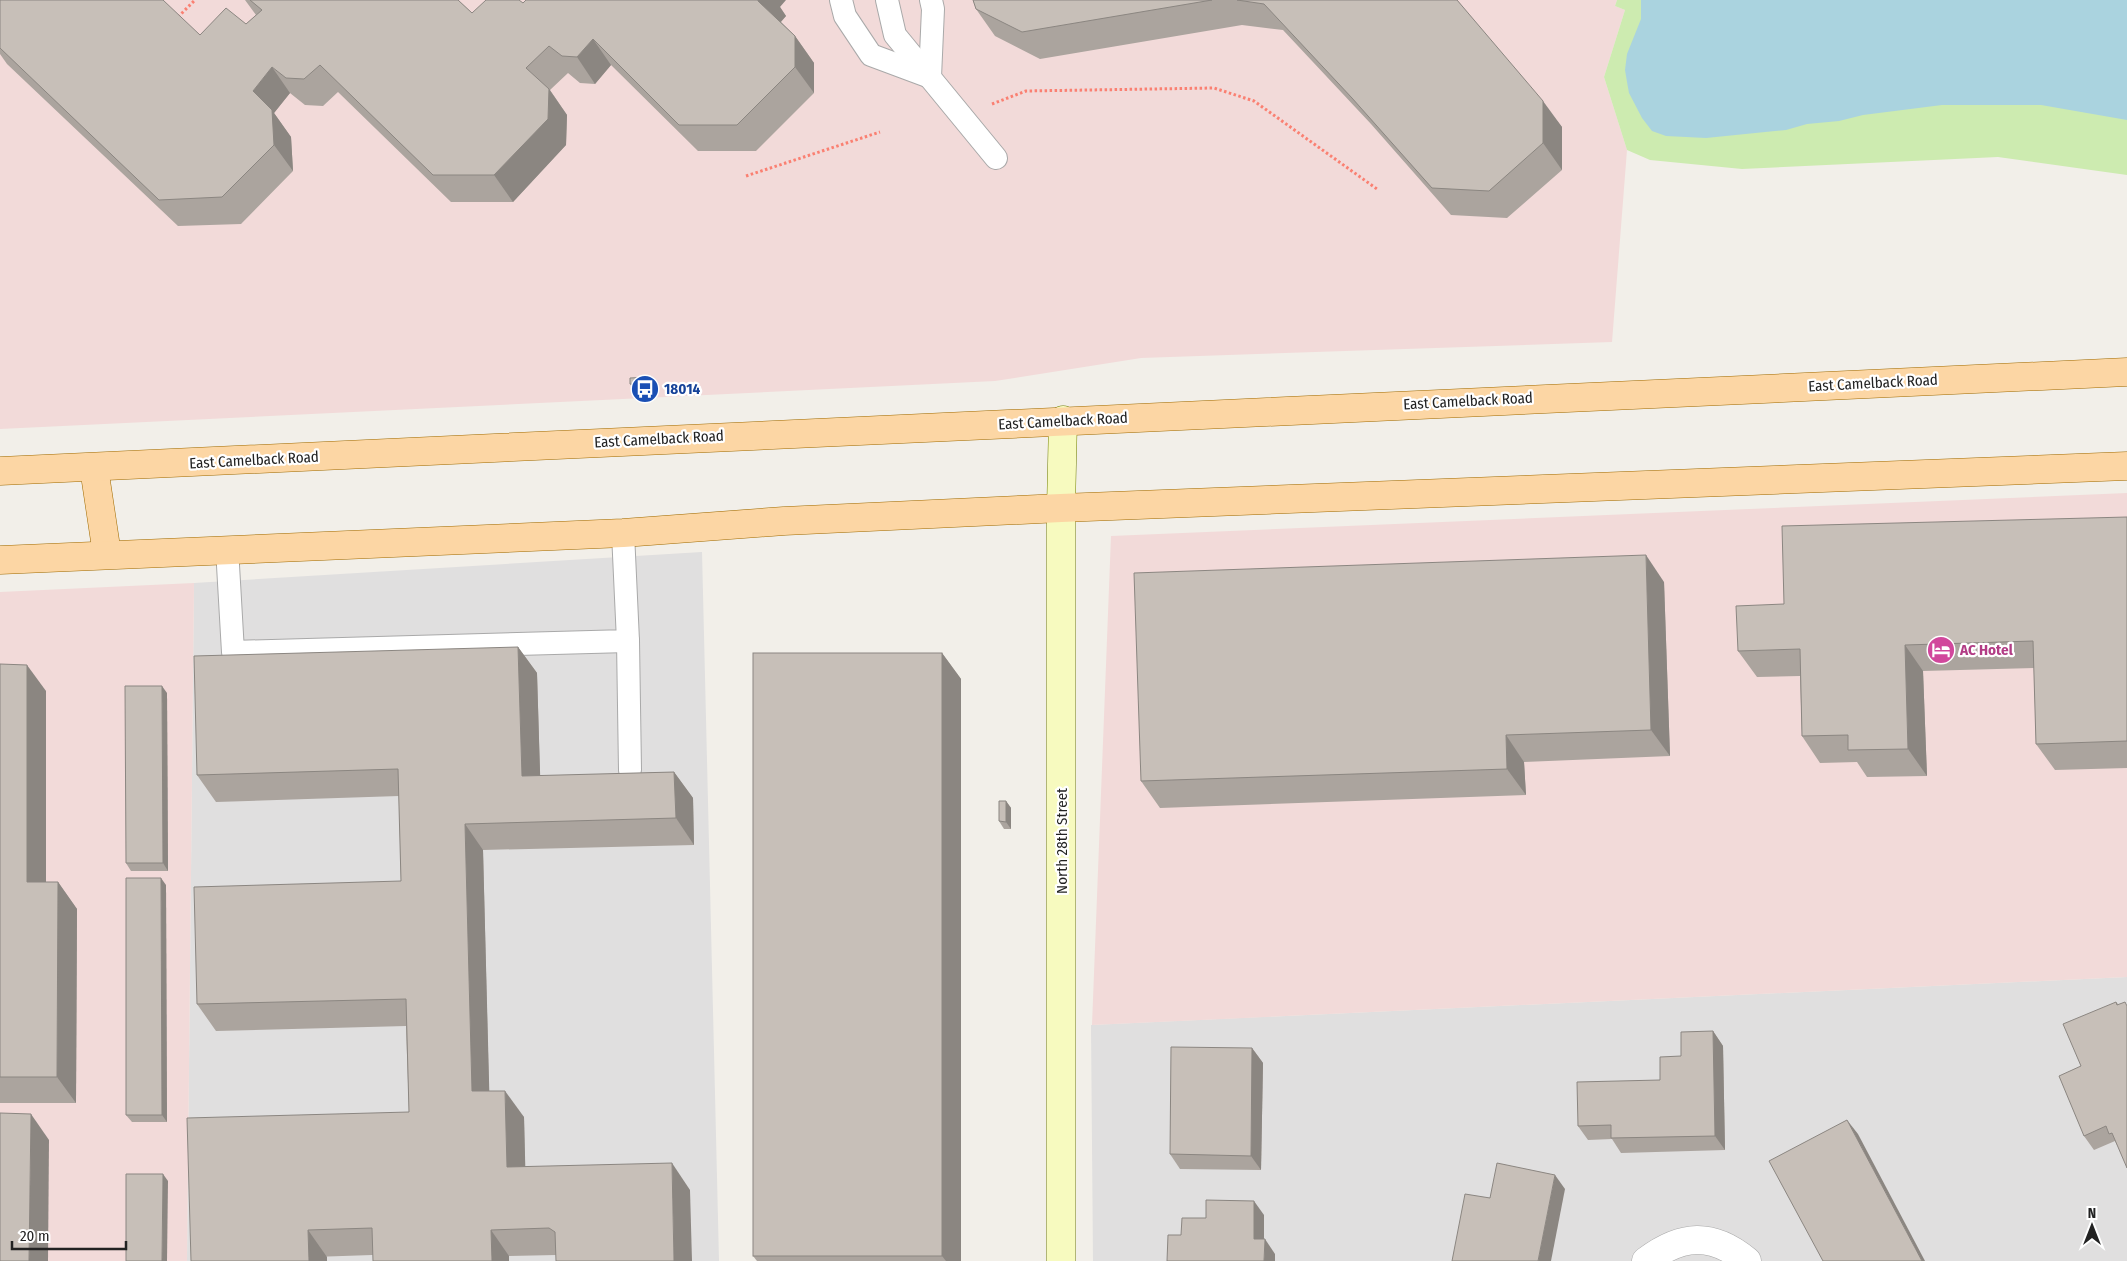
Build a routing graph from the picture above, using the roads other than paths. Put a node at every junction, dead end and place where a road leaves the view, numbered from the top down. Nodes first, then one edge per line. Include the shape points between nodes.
1 (842, 0) edge
2 (887, 0) edge
3 (931, 0) edge
4 (930, 77) junction
5 (996, 158) dead end
6 (2127, 372) edge
7 (1063, 420) junction
8 (2127, 466) edge
9 (94, 468) junction
10 (0, 471) edge
11 (1061, 508) junction
12 (624, 533) junction
13 (227, 548) junction
14 (107, 554) junction
15 (0, 560) edge
16 (628, 641) junction
17 (630, 770) dead end
18 (1061, 1261) edge
19 (1646, 1261) edge
20 (1747, 1261) edge

1 - 4 lane via 845,16 871,55
2 - 4 lane via 895,35
3 - 4 lane
4 - 5 lane
6 - 7 main road, East Camelback Road
7 - 9 main road, East Camelback Road
7 - 11 street, North 28th Street
8 - 11 main road
9 - 10 main road, East Camelback Road
9 - 14 main road
11 - 12 main road via 784,521
11 - 18 street, North 28th Street
12 - 13 main road
12 - 16 lane
13 - 14 main road
13 - 16 lane via 233,652
14 - 15 main road
16 - 17 lane
19 - 20 street via 1665,1247 1687,1240 1710,1241 1732,1249

